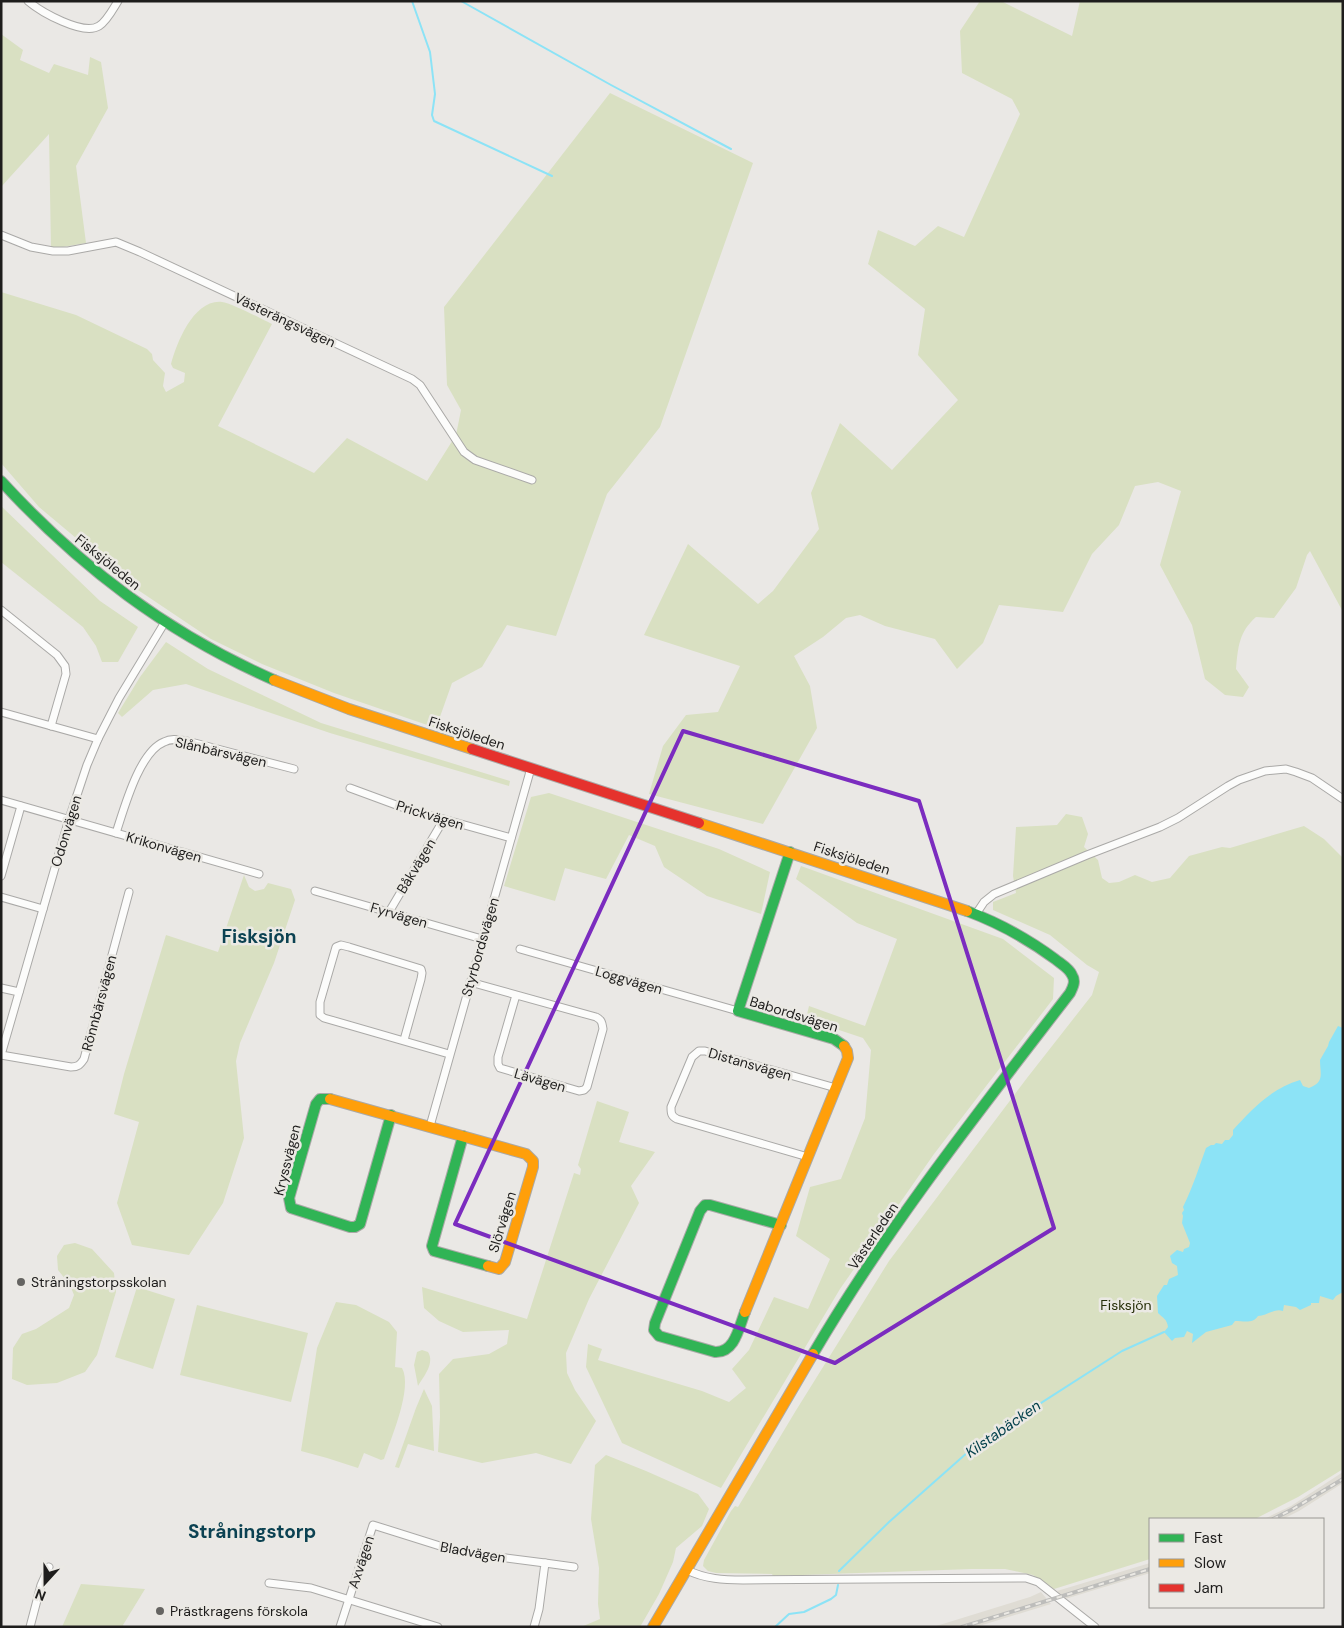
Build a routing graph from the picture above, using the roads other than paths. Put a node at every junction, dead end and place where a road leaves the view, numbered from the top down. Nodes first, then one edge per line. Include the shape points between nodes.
1 (28, 1) edge
2 (118, 1) edge
3 (1, 235) edge
4 (532, 480) dead end
5 (1, 481) edge
6 (1, 610) edge
7 (165, 622) junction
8 (1, 712) edge
9 (51, 726) junction
10 (98, 739) junction
11 (532, 768) junction
12 (294, 769) dead end
13 (350, 788) dead end
14 (1343, 799) edge
15 (1, 800) edge
16 (21, 806) junction
17 (444, 819) junction
18 (69, 820) junction
19 (116, 833) junction
20 (511, 838) junction
21 (790, 852) junction
22 (259, 874) dead end
23 (1, 876) edge
24 (315, 891) dead end
25 (129, 892) dead end
26 (1, 897) edge
27 (43, 909) junction
28 (389, 912) junction
29 (976, 914) junction
30 (482, 939) junction
31 (520, 949) dead end
32 (470, 982) junction
33 (1, 988) edge
34 (19, 992) junction
35 (516, 995) junction
36 (738, 1011) junction
37 (404, 1040) junction
38 (449, 1054) junction
39 (1, 1055) edge
40 (836, 1088) junction
41 (391, 1115) junction
42 (430, 1126) junction
43 (464, 1136) junction
44 (808, 1157) junction
45 (781, 1225) junction
46 (373, 1525) joint
47 (545, 1563) junction
48 (49, 1567) dead end
49 (574, 1567) dead end
50 (687, 1570) junction
51 (269, 1583) dead end
52 (349, 1599) junction
53 (30, 1627) edge
54 (340, 1627) edge
55 (438, 1627) edge
56 (534, 1627) edge
57 (654, 1627) edge
58 (1095, 1627) edge

1 - 2 street via 58,20 93,28 106,20
3 - 4 street, Västerängsvägen via 54,251 116,242 140,252 412,379 420,385 464,452 475,460
5 - 7 street, Fisksjöleden via 66,547
6 - 9 street via 65,666 66,674
7 - 10 street, Odonvägen
7 - 11 street, Fisksjöleden via 227,658 297,690
8 - 9 street
9 - 10 street
10 - 18 street, Odonvägen
11 - 20 street, Styrbordsvägen
11 - 21 street, Fisksjöleden
12 - 19 street, Slånbärsvägen via 187,741 165,741 144,760
13 - 17 street, Prickvägen
14 - 29 street via 1312,778 1286,769 1253,775 1222,789 1160,827 1086,854 994,894
15 - 16 street, Krikonvägen
16 - 18 street, Krikonvägen
16 - 23 street
17 - 20 street, Prickvägen
17 - 28 street, Båkvägen
18 - 19 street, Krikonvägen
18 - 27 street, Odonvägen
19 - 22 street, Krikonvägen
20 - 30 street, Styrbordsvägen
21 - 29 street, Fisksjöleden
21 - 36 street, Babordsvägen
24 - 28 street, Fyrvägen
25 - 39 street, Rönnbärsvägen via 81,1065 71,1067
26 - 27 street
27 - 34 street, Odonvägen
28 - 30 street, Fyrvägen
29 - 50 street, Västerleden via 1037,945 1068,969 1075,978 1074,985 889,1234 824,1335
30 - 32 street, Styrbordsvägen
31 - 36 street, Loggvägen
32 - 35 street, Lävägen
32 - 38 street, Styrbordsvägen
33 - 34 street
34 - 39 street, Odonvägen
35 - 35 street, Lävägen via 596,1017 602,1022 603,1029 584,1090 500,1068 498,1058
36 - 40 street, Babordsvägen via 840,1042 848,1050 848,1058
37 - 37 street via 320,1015 320,1002 336,947 341,945 421,968 421,979
37 - 38 street
38 - 42 street, Styrbordsvägen
40 - 44 street, Babordsvägen
40 - 44 street, Distansvägen via 699,1051 692,1057 671,1107 673,1117 677,1119
41 - 41 street, Kryssvägen via 327,1098 320,1099 289,1198 291,1208 350,1226 360,1224
41 - 42 street, Kryssvägen
42 - 43 street, Slörvägen
43 - 43 street, Slörvägen via 526,1154 534,1161 505,1262 498,1269 438,1252 432,1246
44 - 45 street, Babordsvägen
45 - 45 street, Babordsvägen via 728,1350 715,1352 655,1333 655,1323 704,1205
46 - 47 street, Bladvägen via 458,1552
46 - 52 street, Axvägen
47 - 49 street, Bladvägen
47 - 56 street
48 - 53 street
50 - 57 street, Västerleden
50 - 58 street via 711,1578 743,1580 1026,1578 1038,1582
51 - 52 street, Axvägen via 311,1588
52 - 54 street, Axvägen
52 - 55 street

